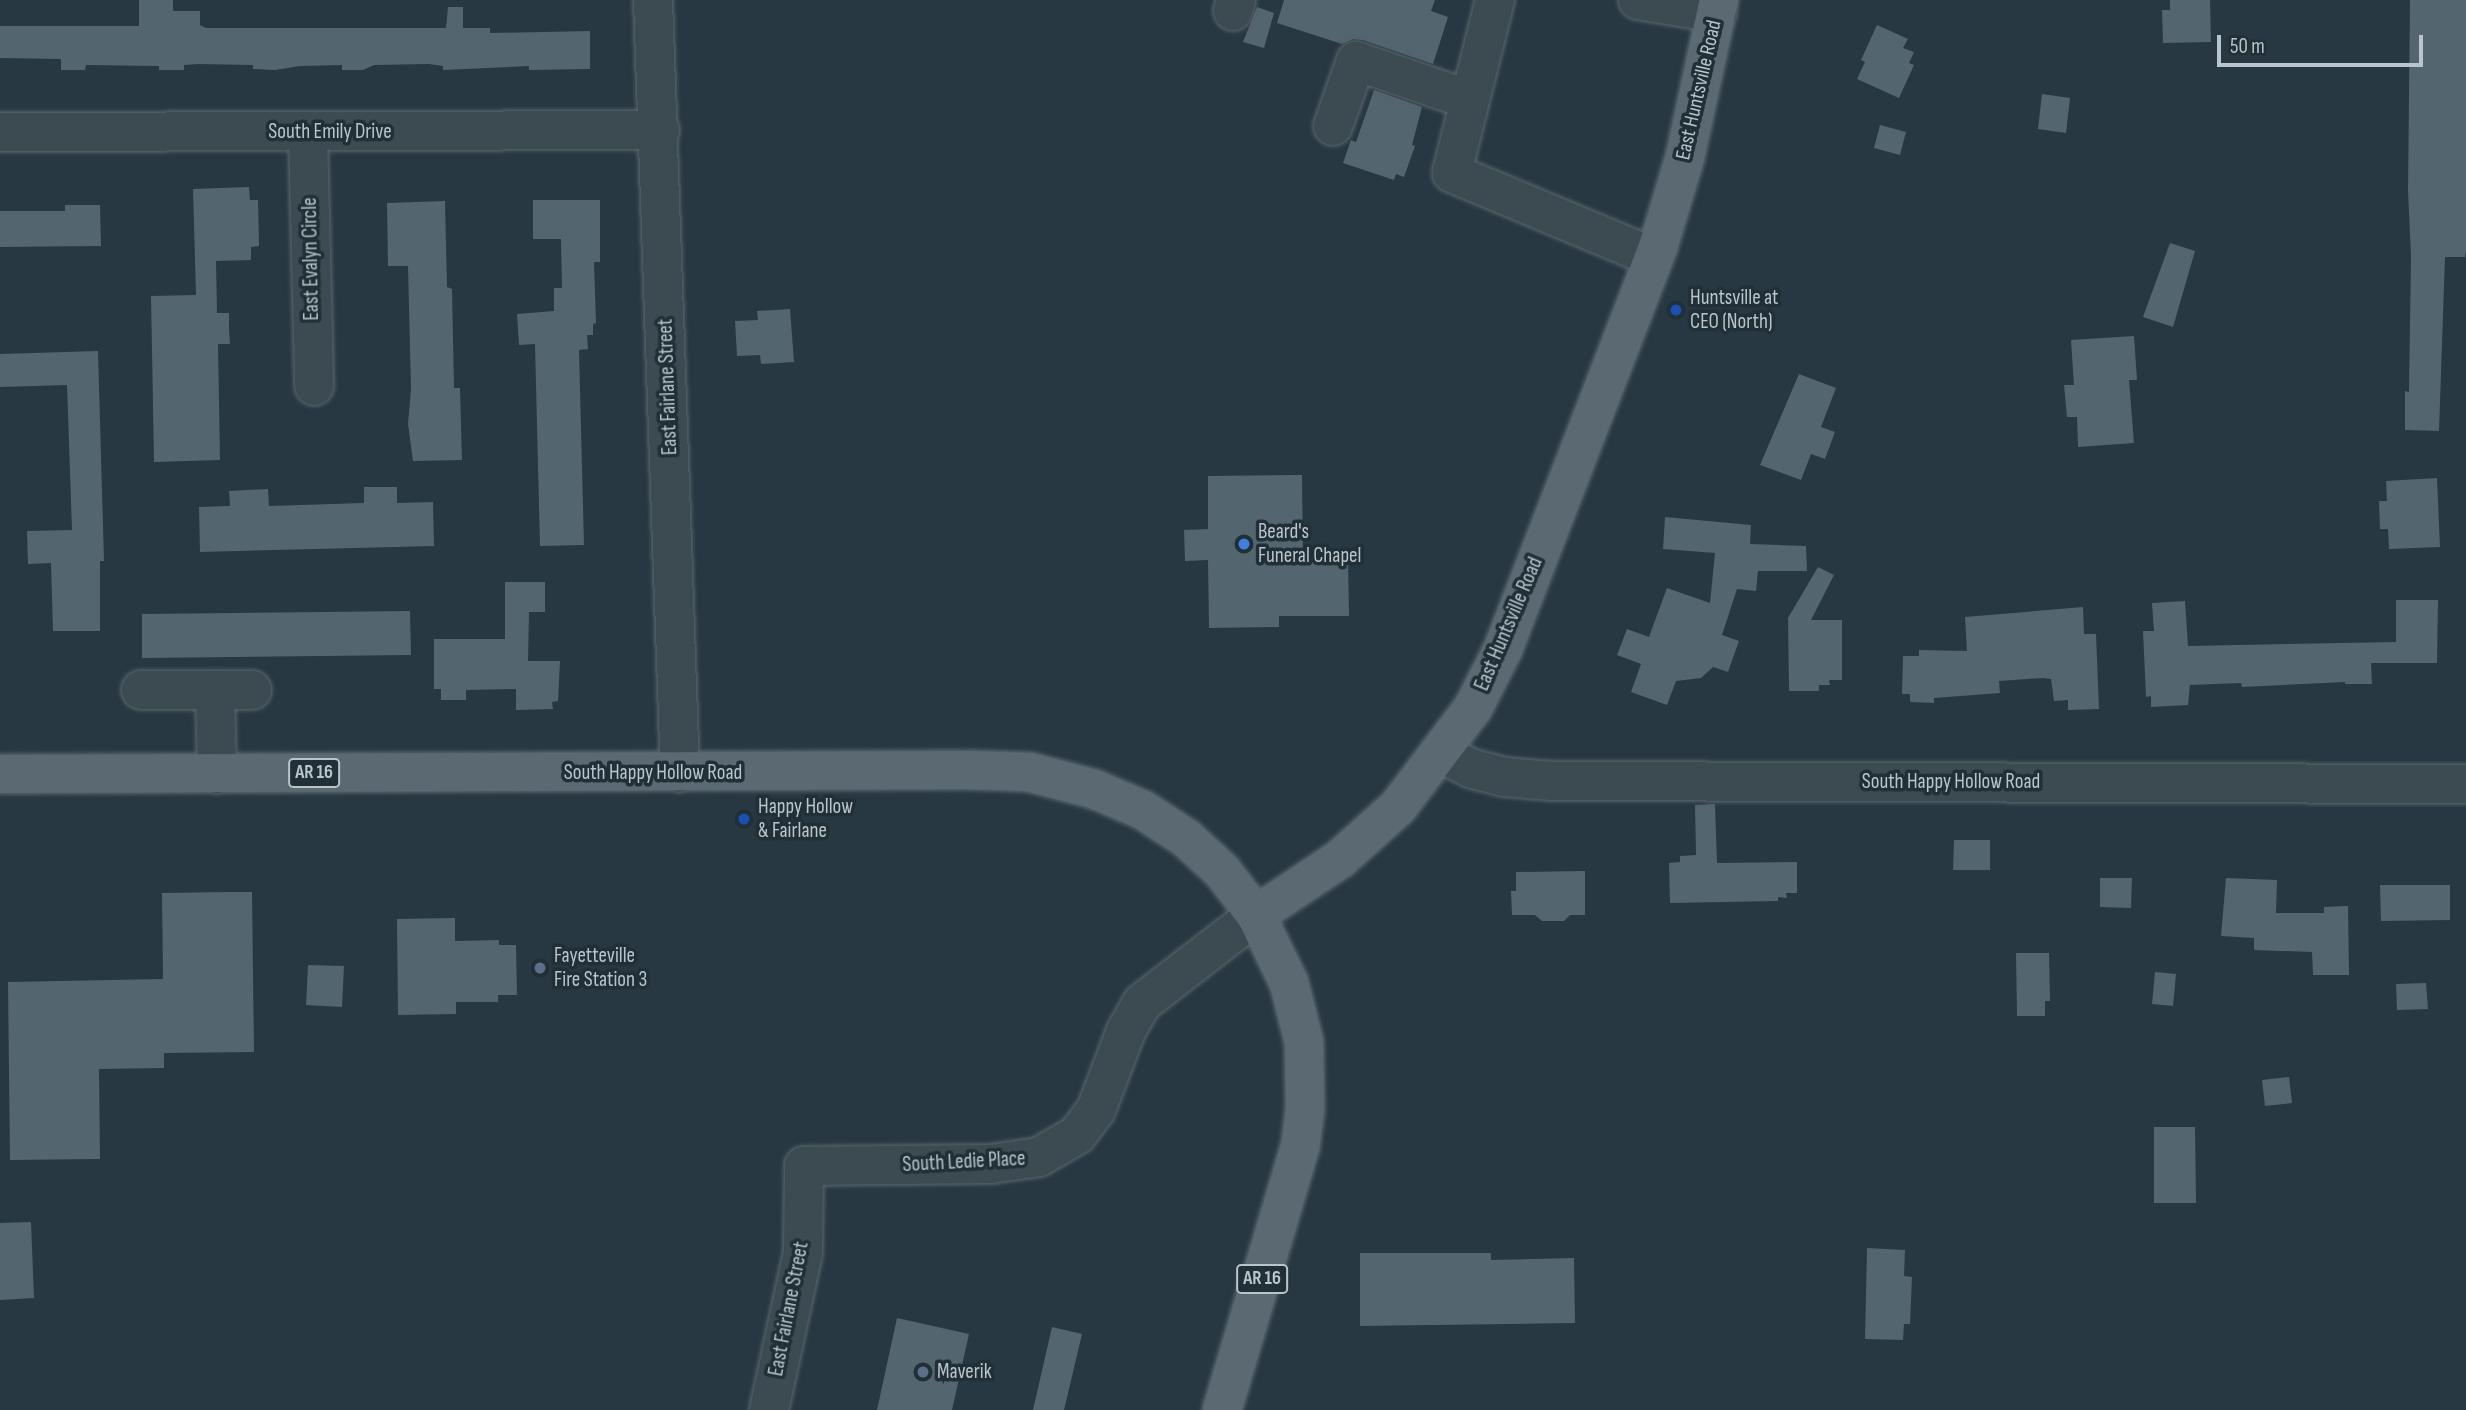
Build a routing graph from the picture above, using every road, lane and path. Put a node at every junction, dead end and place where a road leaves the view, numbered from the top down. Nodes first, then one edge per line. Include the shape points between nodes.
1 (653, 0) edge
2 (1495, 0) edge
3 (1638, 0) edge
4 (1718, 7) edge
5 (1470, 100) junction
6 (1333, 126) dead end
7 (660, 130) junction
8 (0, 132) edge
9 (308, 133) junction
10 (1653, 257) junction
11 (314, 386) dead end
12 (141, 690) dead end
13 (215, 690) junction
14 (252, 690) dead end
15 (1441, 753) junction
16 (680, 773) junction
17 (0, 774) edge
18 (217, 774) junction
19 (2466, 784) edge
20 (1256, 915) junction
21 (804, 1166) joint
22 (769, 1410) edge
23 (1222, 1410) edge

1 - 7 street, East Fairlane Street
2 - 5 street
3 - 4 street
4 - 10 main road, East Huntsville Road via 1685,158
5 - 6 street via 1356,61
5 - 10 street via 1452,173
7 - 9 street, South Emily Drive
7 - 16 street, East Fairlane Street
8 - 9 street, South Emily Drive
9 - 11 street, East Evalyn Circle
10 - 15 main road, East Huntsville Road via 1503,649 1473,708
12 - 13 street
13 - 14 street
13 - 18 street
15 - 19 street, South Happy Hollow Road via 1473,769 1552,781
15 - 20 main road, East Huntsville Road via 1398,807 1340,859
16 - 18 main road, South Happy Hollow Road / AR 16
16 - 20 main road, South Happy Hollow Road / AR 16 via 967,770 1042,775 1094,789 1143,810 1186,838 1222,871
17 - 18 main road, South Happy Hollow Road / AR 16
20 - 21 street, South Ledie Place via 1142,1003 1126,1031 1096,1110 1077,1135 1039,1157 990,1164
20 - 23 main road, AR 16 via 1289,983 1304,1042 1305,1109 1290,1184
21 - 22 street, East Fairlane Street via 803,1253

